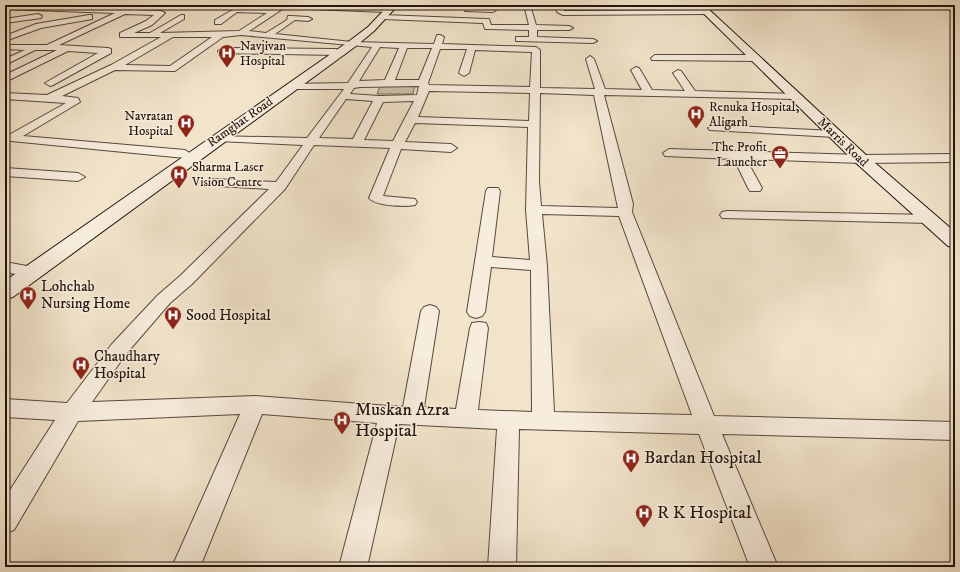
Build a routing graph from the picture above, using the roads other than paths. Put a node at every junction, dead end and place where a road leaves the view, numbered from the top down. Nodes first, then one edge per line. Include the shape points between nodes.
1 (59, 5) edge
2 (98, 5) edge
3 (527, 5) edge
4 (558, 5) edge
5 (9, 6) edge
6 (273, 7) edge
7 (480, 7) edge
8 (49, 9) junction
9 (321, 9) junction
10 (703, 9) edge
11 (73, 10) junction
12 (85, 10) junction
13 (457, 10) dead end
14 (494, 10) dead end
15 (110, 11) junction
16 (124, 11) junction
17 (181, 17) dead end
18 (265, 18) junction
19 (291, 18) junction
20 (308, 19) junction
21 (5, 21) edge
22 (218, 22) dead end
23 (126, 23) dead end
24 (149, 23) junction
25 (372, 26) edge
26 (445, 26) dead end
27 (305, 27) dead end
28 (488, 27) junction
29 (533, 28) junction
30 (569, 28) dead end
31 (241, 33) junction
32 (589, 33) dead end
33 (152, 34) junction
34 (172, 34) junction
35 (194, 34) junction
36 (221, 35) junction
37 (266, 36) junction
38 (440, 37) dead end
39 (116, 39) junction
40 (510, 39) dead end
41 (533, 39) junction
42 (5, 40) edge
43 (181, 42) dead end
44 (404, 46) junction
45 (438, 46) junction
46 (5, 47) edge
47 (37, 48) junction
48 (47, 48) junction
49 (67, 48) junction
50 (472, 48) junction
51 (94, 49) junction
52 (536, 50) junction
53 (222, 51) dead end
54 (655, 58) dead end
55 (756, 58) junction
56 (155, 59) dead end
57 (590, 59) dead end
58 (5, 62) edge
59 (114, 67) junction
60 (142, 68) junction
61 (636, 70) dead end
62 (464, 73) dead end
63 (678, 73) dead end
64 (5, 79) edge
65 (50, 83) dead end
66 (389, 83) junction
67 (292, 86) junction
68 (352, 86) junction
69 (424, 86) junction
70 (535, 90) junction
71 (599, 92) junction
72 (649, 93) junction
73 (692, 94) junction
74 (5, 96) edge
75 (344, 96) junction
76 (794, 96) junction
77 (28, 97) junction
78 (49, 98) junction
79 (420, 98) junction
80 (379, 99) junction
81 (5, 108) edge
82 (411, 120) junction
83 (534, 124) junction
84 (714, 128) dead end
85 (835, 134) junction
86 (218, 138) junction
87 (8, 140) edge
88 (312, 141) junction
89 (357, 143) junction
90 (397, 145) junction
91 (451, 148) dead end
92 (669, 153) dead end
93 (185, 154) junction
94 (738, 155) junction
95 (955, 158) edge
96 (860, 159) junction
97 (5, 172) edge
98 (25, 174) junction
99 (78, 177) dead end
100 (218, 182) dead end
101 (5, 186) edge
102 (280, 186) junction
103 (755, 188) dead end
104 (493, 191) dead end
105 (410, 202) dead end
106 (533, 210) junction
107 (625, 212) junction
108 (727, 215) dead end
109 (930, 219) junction
110 (955, 242) edge
111 (484, 261) junction
112 (539, 266) junction
113 (19, 269) edge
114 (5, 280) edge
115 (5, 292) edge
116 (430, 311) dead end
117 (255, 405) junction
118 (5, 408) edge
119 (72, 412) junction
120 (401, 415) junction
121 (466, 417) junction
122 (508, 420) junction
123 (543, 421) junction
124 (707, 424) junction
125 (955, 431) edge
126 (5, 521) edge
127 (186, 567) edge
128 (353, 567) edge
129 (502, 567) edge
130 (764, 567) edge

1 - 8 street
2 - 12 street
3 - 29 street
4 - 10 street via 563,13 579,17
5 - 8 street
6 - 9 street
6 - 18 street
6 - 22 street via 236,10
7 - 13 street
7 - 14 street
8 - 11 street
9 - 20 street
9 - 25 street
10 - 55 main road, Marris Road
11 - 12 street
11 - 21 street
12 - 15 street
15 - 16 street
15 - 42 street via 101,15 39,26
16 - 24 street via 161,13
16 - 48 street
17 - 33 street
18 - 19 street
18 - 31 street
19 - 20 street
19 - 37 street
20 - 27 street via 315,19
23 - 24 street
24 - 39 street
25 - 28 street via 486,21
25 - 37 street
25 - 44 street
25 - 53 street
25 - 67 main road, Ramghat Road
25 - 68 street
25 - 93 main road, Ramghat Road
26 - 28 street
28 - 29 street
29 - 30 street
29 - 41 street
31 - 36 street
31 - 37 street
32 - 41 street via 594,43
33 - 34 street
33 - 39 street
34 - 35 street
34 - 59 street
35 - 36 street
35 - 43 street
36 - 60 street via 172,69
38 - 45 street
39 - 51 street
40 - 41 street
41 - 52 street
44 - 45 street
44 - 66 street
45 - 50 street
45 - 69 street
46 - 47 street
47 - 48 street
47 - 58 street
48 - 49 street
49 - 51 street
49 - 64 street
50 - 52 street
50 - 62 street
51 - 65 street via 108,52
52 - 70 street
54 - 55 street
55 - 76 main road, Marris Road
56 - 60 street
57 - 71 street
59 - 60 street
59 - 78 street
61 - 72 street
63 - 73 street
66 - 68 street
66 - 69 street
67 - 68 street
67 - 86 main road, Ramghat Road
68 - 75 street
69 - 70 street
69 - 79 street
70 - 71 street
70 - 83 street
71 - 72 street
71 - 107 street via 626,204
72 - 73 street
73 - 76 street
74 - 77 street
75 - 80 street
75 - 88 street
76 - 85 main road, Marris Road
77 - 78 street
77 - 81 street
78 - 87 street via 75,102
79 - 80 street
79 - 82 street
80 - 89 street
82 - 83 street
82 - 90 street
83 - 106 street
84 - 85 street
85 - 96 main road, Marris Road
86 - 88 street
86 - 113 main road, Ramghat Road
87 - 93 street
88 - 89 street
88 - 102 street
89 - 90 street
90 - 91 street
90 - 105 street via 376,191 376,198
92 - 94 street
93 - 113 main road, Ramghat Road
94 - 96 street
94 - 103 street
95 - 96 street
96 - 109 main road, Marris Road
97 - 98 street
98 - 99 street
98 - 101 street
100 - 102 street
102 - 119 street via 164,299 119,349
104 - 111 street
106 - 107 street
106 - 112 street
107 - 124 street
108 - 109 street
109 - 110 main road, Marris Road
111 - 112 street
111 - 121 street
112 - 123 street
113 - 114 main road, Ramghat Road
113 - 115 main road, Ramghat Road
116 - 120 street
117 - 119 street
117 - 120 street
117 - 127 street
118 - 119 street
119 - 126 street
120 - 121 street
120 - 128 street
121 - 122 street
122 - 123 street
122 - 129 street
123 - 124 street
124 - 125 street
124 - 130 street

